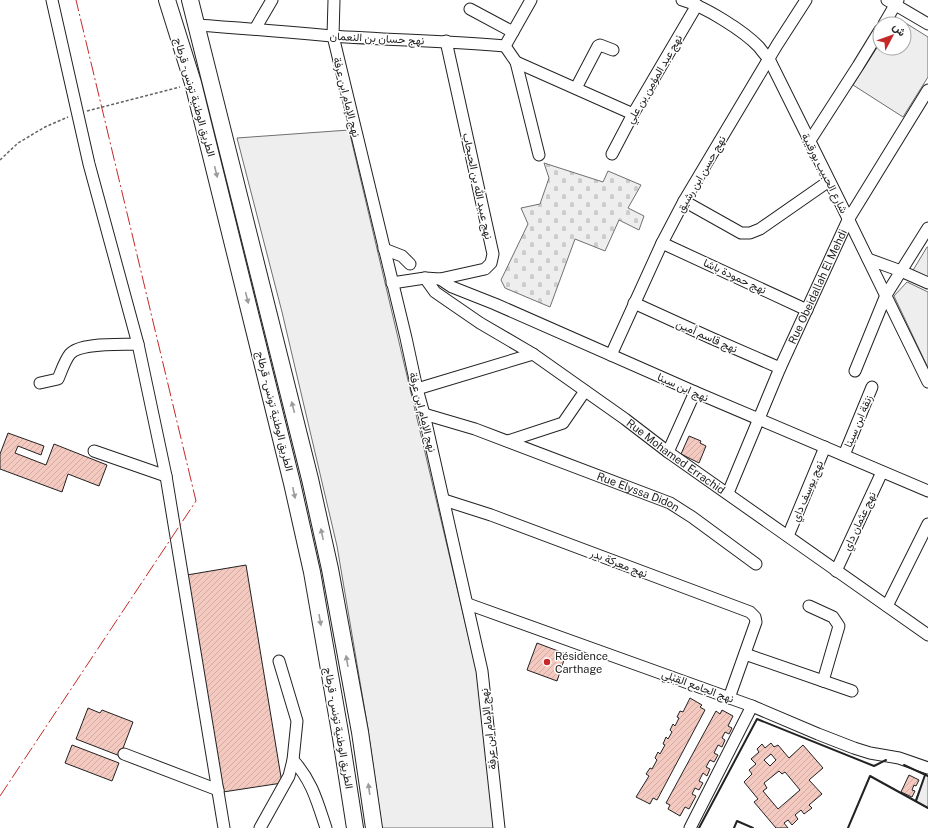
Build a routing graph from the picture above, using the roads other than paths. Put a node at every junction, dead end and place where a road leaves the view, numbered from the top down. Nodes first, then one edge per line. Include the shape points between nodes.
1 (52, 0) edge
2 (167, 0) edge
3 (190, 0) edge
4 (272, 0) edge
5 (334, 0) edge
6 (531, 0) edge
7 (682, 0) edge
8 (806, 0) edge
9 (893, 2) edge
10 (697, 5) junction
11 (470, 9) dead end
12 (887, 16) edge
13 (928, 24) edge
14 (196, 25) junction
15 (255, 29) junction
16 (513, 32) junction
17 (332, 36) junction
18 (446, 41) junction
19 (872, 43) edge
20 (505, 46) junction
21 (613, 50) dead end
22 (768, 59) junction
23 (516, 62) junction
24 (576, 88) junction
25 (928, 90) edge
26 (632, 114) junction
27 (809, 142) junction
28 (612, 154) dead end
29 (539, 155) dead end
30 (829, 181) junction
31 (684, 201) junction
32 (848, 220) junction
33 (928, 228) edge
34 (662, 243) junction
35 (384, 249) junction
36 (868, 260) junction
37 (410, 264) dead end
38 (901, 271) junction
39 (425, 278) junction
40 (440, 279) junction
41 (392, 283) junction
42 (928, 283) edge
43 (886, 295) junction
44 (634, 303) junction
45 (807, 310) junction
46 (138, 344) junction
47 (533, 354) junction
48 (611, 355) junction
49 (780, 368) junction
50 (855, 371) dead end
51 (928, 382) edge
52 (40, 383) dead end
53 (872, 387) dead end
54 (417, 390) junction
55 (585, 391) junction
56 (695, 392) junction
57 (424, 414) junction
58 (759, 419) junction
59 (508, 441) junction
60 (825, 447) junction
61 (94, 450) dead end
62 (668, 452) junction
63 (844, 455) junction
64 (882, 472) junction
65 (166, 476) junction
66 (928, 491) edge
67 (728, 493) junction
68 (444, 500) junction
69 (928, 524) edge
70 (788, 536) junction
71 (756, 564) dead end
72 (836, 571) junction
73 (468, 604) junction
74 (810, 606) dead end
75 (887, 606) junction
76 (928, 635) edge
77 (745, 654) junction
78 (279, 662) dead end
79 (823, 681) junction
80 (852, 691) dead end
81 (729, 698) junction
82 (752, 706) junction
83 (124, 754) dead end
84 (293, 760) junction
85 (928, 768) edge
86 (218, 790) junction
87 (224, 828) edge
88 (260, 828) edge
89 (326, 828) edge
90 (355, 828) edge
91 (374, 828) edge
92 (499, 828) edge
93 (690, 828) edge

1 - 46 street via 89,164
2 -> 90 highway, الطريق الوطنية تونس - قرطاج via 193,83 305,542 340,730
3 - 14 highway, الطريق الوطنية تونس - قرطاج
4 - 15 street
5 - 17 street, نهج الإمام ابن عرفة
6 - 16 street
7 - 10 street, شارع الحبيب بورقيبة
8 - 22 street, نهج حسن ابن رشيق
9 - 12 street
9 - 13 street
10 - 22 street, شارع الحبيب بورقيبة via 741,32 758,46
10 - 26 street, نهج عبد المؤمن بن علي
11 - 16 street
14 - 15 street, نهج حسان بن النعمان
91 -> 14 highway, الطريق الوطنية تونس - قرطاج via 359,725 330,569 310,479
15 - 17 street, نهج حسان بن النعمان
16 - 20 street
17 - 18 street, نهج حسان بن النعمان
17 - 35 street, نهج الإمام ابن عرفة
18 - 20 street, نهج حسان بن النعمان
18 - 40 street, نهج عبيد الله بن الحبحاب via 493,254 491,263 485,269
19 - 27 street
20 - 23 street
21 - 24 street via 600,44 598,46
22 - 27 street, شارع الحبيب بورقيبة
22 - 31 street, نهج حسن ابن رشيق
23 - 24 street
23 - 29 street
24 - 26 street
25 - 32 street, Rue Obeidallah El Mehdi
26 - 28 street, نهج عبد المؤمن بن علي
27 - 30 street, شارع الحبيب بورقيبة
30 - 31 street via 750,234 733,229
30 - 32 street, شارع الحبيب بورقيبة
31 - 34 street, نهج حسن ابن رشيق
32 - 36 street, شارع الحبيب بورقيبة
32 - 45 street, Rue Obeidallah El Mehdi
33 - 38 street
34 - 44 street, نهج حسن ابن رشيق
34 - 45 street, نهج حمودة باشا
35 - 37 street via 402,256
35 - 41 street, نهج الإمام ابن عرفة
36 - 38 street
36 - 43 street, شارع الحبيب بورقيبة
38 - 42 street
38 - 43 street
39 - 40 street, نهج عبيد الله بن الحبحاب
39 - 41 street, نهج عبيد الله بن الحبحاب
39 - 47 street, Rue Mohamed Errachid via 435,292 480,323
40 - 48 street, نهج ابن سينا via 452,287
41 - 54 street, نهج الإمام ابن عرفة
43 - 50 street
43 - 51 street, شارع الحبيب بورقيبة
44 - 48 street, نهج حسن ابن رشيق
44 - 49 street, نهج قاسم أمين
45 - 49 street, Rue Obeidallah El Mehdi
46 - 52 street via 76,349 70,354 58,379
46 - 65 street
47 - 54 street
47 - 55 street, Rue Mohamed Errachid
48 - 56 street, نهج ابن سينا
49 - 58 street, Rue Obeidallah El Mehdi
53 - 63 street, زنقة ابن سينا
54 - 57 street, نهج الإمام ابن عرفة
55 - 59 street via 562,423
55 - 62 street, Rue Mohamed Errachid
56 - 58 street, نهج ابن سينا
56 - 62 street
57 - 59 street, Rue Elyssa Didon
57 - 68 street, نهج الإمام ابن عرفة
58 - 60 street, نهج ابن سينا
58 - 67 street, Rue Obeidallah El Mehdi
59 - 71 street, Rue Elyssa Didon via 670,503
60 - 63 street, نهج ابن سينا
60 - 70 street, نهج يوسف داي
61 - 65 street
62 - 67 street, Rue Mohamed Errachid
63 - 64 street, نهج ابن سينا
64 - 66 street, نهج ابن سينا
64 - 72 street, نهج عثمان داي
65 - 86 street
67 - 70 street, Rue Mohamed Errachid
68 - 73 street, نهج الإمام ابن عرفة
68 - 77 street, نهج معركة بدر via 491,515 750,612 756,622
69 - 75 street
70 - 72 street, Rue Mohamed Errachid
72 - 75 street, Rue Mohamed Errachid
73 - 81 street, نهج الجامع القِبْلي
73 - 92 street, نهج الإمام ابن عرفة via 482,671
74 - 79 street via 832,617 839,626
75 - 76 street, Rue Mohamed Errachid
77 - 79 street
77 - 81 street, نهج معركة بدر
78 - 84 street via 297,721
79 - 80 street
81 - 82 street, نهج الجامع القِبْلي
82 - 85 street, نهج الجامع القِبْلي via 854,748 899,758
82 - 93 street
83 - 86 street
84 - 88 street via 289,776
84 - 89 street via 308,778
86 - 87 street

